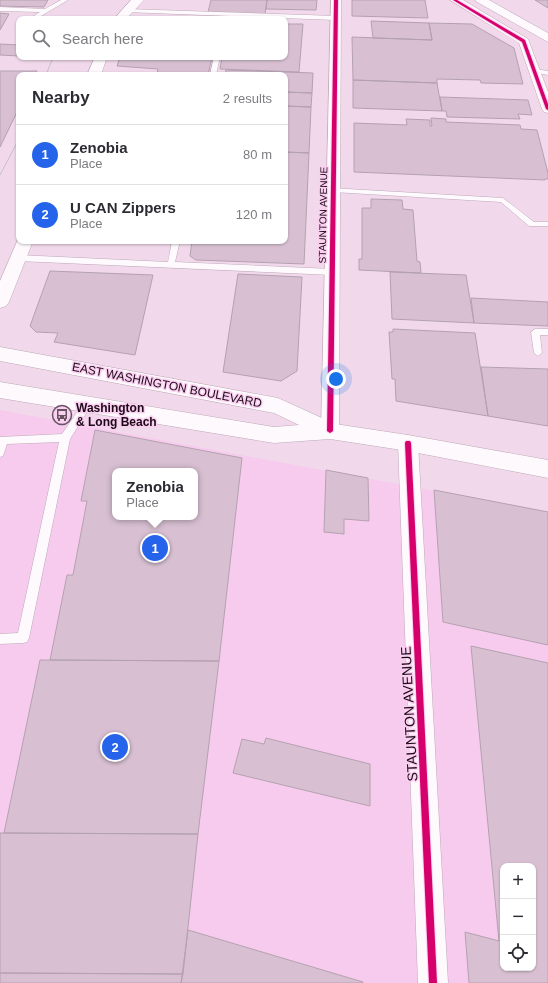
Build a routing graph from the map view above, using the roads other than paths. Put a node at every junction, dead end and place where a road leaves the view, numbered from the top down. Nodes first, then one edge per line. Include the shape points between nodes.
1 (65, 0) edge
2 (138, 0) edge
3 (336, 0) edge
4 (455, 0) edge
5 (482, 0) edge
6 (504, 0) edge
7 (0, 9) edge
8 (45, 11) junction
9 (124, 15) edge
10 (37, 16) edge
11 (174, 16) edge
12 (288, 18) edge
13 (336, 18) junction
14 (548, 25) edge
15 (542, 35) edge
16 (100, 60) edge
17 (216, 60) edge
18 (535, 71) junction
19 (95, 72) edge
20 (214, 72) edge
21 (548, 73) edge
22 (548, 109) edge
23 (333, 190) junction
24 (548, 224) edge
25 (24, 244) edge
26 (175, 244) edge
27 (18, 258) junction
28 (171, 265) junction
29 (332, 272) junction
30 (0, 302) edge
31 (548, 332) edge
32 (538, 353) dead end
33 (0, 354) edge
34 (0, 390) edge
35 (88, 404) junction
36 (330, 431) junction
37 (65, 438) junction
38 (408, 443) junction
39 (0, 453) edge
40 (548, 469) edge
41 (0, 638) edge
42 (433, 983) edge

1 - 8 lane
2 - 9 main road
3 - 13 street, STAUNTON AVENUE
4 - 18 street via 524,41
5 - 15 main road
6 - 14 main road
7 - 8 lane
8 - 10 lane
9 - 11 lane
12 - 13 lane
13 - 23 street, STAUNTON AVENUE
16 - 19 main road
17 - 20 lane
18 - 21 lane
18 - 22 street
23 - 24 lane via 503,200 532,224
23 - 29 street, STAUNTON AVENUE
25 - 27 main road
26 - 28 lane
27 - 28 lane
27 - 30 main road
28 - 29 lane
29 - 36 street, STAUNTON AVENUE
31 - 32 lane via 535,332
33 - 36 main road, EAST WASHINGTON BOULEVARD via 278,406
34 - 35 main road, EAST WASHINGTON BOULEVARD
35 - 36 main road, EAST WASHINGTON BOULEVARD via 274,435
35 - 37 lane
36 - 38 main road, EAST WASHINGTON BOULEVARD
37 - 39 lane via 3,440
37 - 41 lane via 23,638
38 - 40 main road, EAST WASHINGTON BOULEVARD
38 - 42 street, STAUNTON AVENUE

